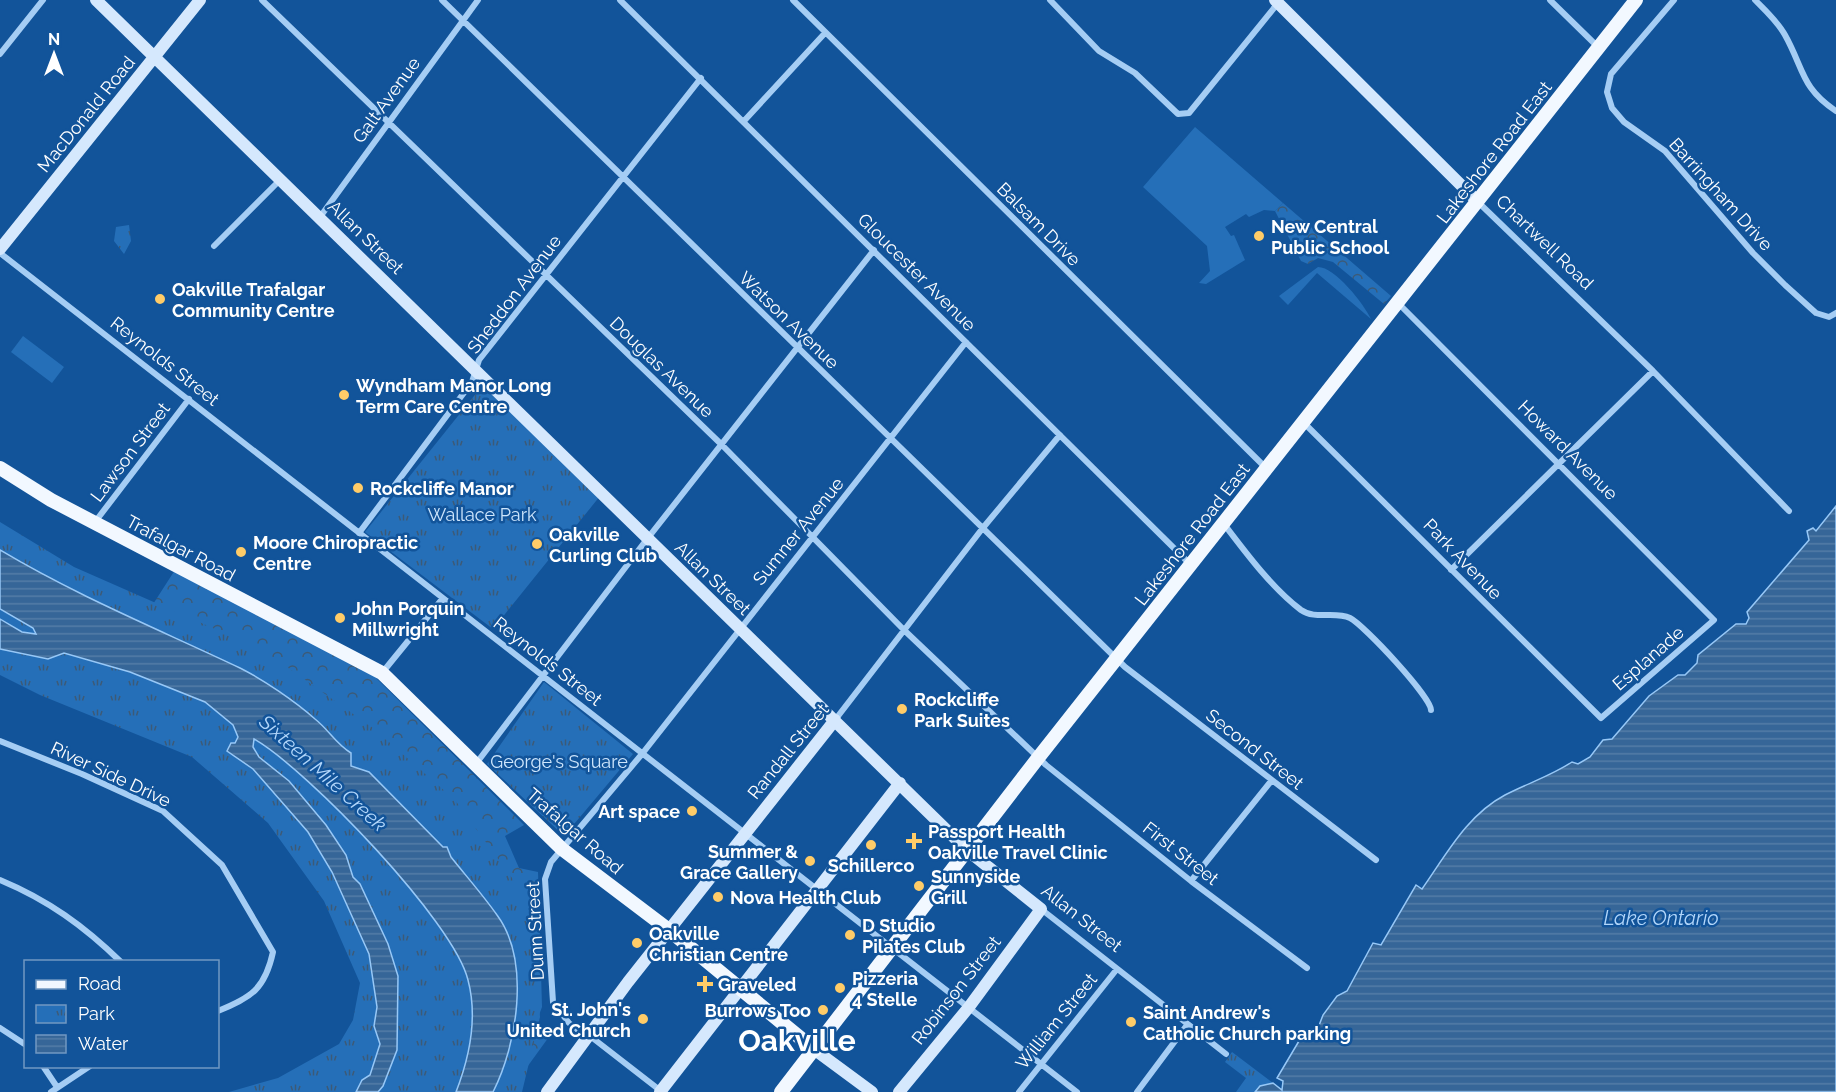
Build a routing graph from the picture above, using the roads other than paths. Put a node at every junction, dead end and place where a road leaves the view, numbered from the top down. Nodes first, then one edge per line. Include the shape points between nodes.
1 (43, 0) edge
2 (96, 0) edge
3 (200, 0) edge
4 (262, 0) edge
5 (442, 0) edge
6 (477, 0) edge
7 (620, 0) edge
8 (793, 0) edge
9 (1050, 0) edge
10 (1550, 0) edge
11 (1636, 0) edge
12 (1674, 0) edge
13 (1755, 0) edge
14 (1276, 2) edge
15 (462, 19) junction
16 (825, 33) junction
17 (1598, 46) junction
18 (0, 54) edge
19 (155, 57) junction
20 (701, 78) junction
21 (1836, 111) edge
22 (744, 121) junction
23 (390, 122) junction
24 (623, 178) junction
25 (281, 179) junction
26 (1478, 202) junction
27 (320, 217) junction
28 (214, 246) dead end
29 (874, 250) junction
30 (0, 251) edge
31 (545, 276) junction
32 (1398, 303) junction
33 (1836, 313) edge
34 (966, 342) junction
35 (797, 348) junction
36 (476, 370) junction
37 (1653, 371) junction
38 (189, 399) junction
39 (1303, 422) junction
40 (1060, 435) junction
41 (890, 439) junction
42 (722, 445) junction
43 (1560, 464) junction
44 (0, 468) edge
45 (1266, 468) junction
46 (1789, 511) dead end
47 (94, 523) junction
48 (1224, 523) junction
49 (982, 529) junction
50 (359, 533) junction
51 (814, 536) junction
52 (647, 539) junction
53 (1191, 565) junction
54 (1450, 570) junction
55 (443, 597) junction
56 (1714, 620) joint
57 (738, 629) junction
58 (904, 630) junction
59 (1117, 660) junction
60 (382, 673) junction
61 (542, 675) junction
62 (1431, 710) dead end
63 (1601, 718) joint
64 (836, 720) junction
65 (0, 741) edge
66 (642, 754) junction
67 (1038, 758) junction
68 (475, 765) junction
69 (1272, 780) junction
70 (900, 783) junction
71 (744, 833) junction
72 (562, 849) junction
73 (967, 850) junction
74 (1376, 860) dead end
75 (0, 880) edge
76 (1191, 880) junction
77 (816, 888) junction
78 (1041, 909) junction
79 (669, 930) junction
80 (892, 948) junction
81 (119, 960) edge
82 (1307, 968) dead end
83 (1117, 969) junction
84 (741, 988) junction
85 (969, 1007) junction
86 (219, 1011) edge
87 (1187, 1025) junction
88 (0, 1028) edge
89 (589, 1038) junction
90 (24, 1044) edge
91 (815, 1050) junction
92 (1226, 1054) dead end
93 (1040, 1065) junction
94 (44, 1068) edge
95 (87, 1068) edge
96 (57, 1087) junction
97 (51, 1092) edge
98 (546, 1092) edge
99 (661, 1092) edge
100 (781, 1092) edge
101 (872, 1092) edge
102 (899, 1092) edge
103 (1019, 1092) edge
104 (1077, 1092) edge
105 (1137, 1092) edge

1 - 18 street
2 - 19 street, Allan Street
3 - 19 street, MacDonald Road
4 - 23 street, Douglas Avenue
5 - 15 street, Watson Avenue
6 - 15 street, Galt Avenue
7 - 20 street, Gloucester Avenue
8 - 16 street, Balsam Drive
9 - 14 street via 1107,58 1135,73 1178,114 1189,113
10 - 17 street
11 - 17 main road, Lakeshore Road East
12 - 33 street, Barringham Drive via 1611,74 1607,92 1612,108 1624,122 1665,151 1753,253 1810,309 1825,316
13 - 21 street via 1785,35 1802,77 1819,100
14 - 26 street, Chartwell Road
15 - 23 street, Galt Avenue
15 - 24 street, Watson Avenue
16 - 22 street
16 - 45 street, Balsam Drive
17 - 26 main road, Lakeshore Road East
19 - 25 street, Allan Street
19 - 30 street, MacDonald Road
20 - 22 street, Gloucester Avenue
20 - 24 street, Sheddon Avenue
22 - 29 street, Gloucester Avenue
23 - 27 street, Galt Avenue
23 - 31 street, Douglas Avenue
24 - 31 street, Sheddon Avenue
24 - 35 street, Watson Avenue
25 - 27 street, Allan Street
25 - 28 street
26 - 32 main road, Lakeshore Road East
26 - 37 street, Chartwell Road
27 - 36 street, Allan Street
29 - 34 street, Gloucester Avenue
29 - 35 street
30 - 38 street, Reynolds Street
31 - 36 street, Sheddon Avenue
31 - 42 street, Douglas Avenue
32 - 39 main road, Lakeshore Road East
32 - 43 street, Howard Avenue
34 - 40 street, Gloucester Avenue
34 - 41 street, Sumner Avenue
35 - 41 street, Watson Avenue
35 - 42 street
36 - 50 street, Sheddon Avenue via 472,382
36 - 52 street, Allan Street
37 - 43 street
37 - 46 street, Chartwell Road
38 - 47 street, Lawson Street
38 - 50 street, Reynolds Street
39 - 45 main road, Lakeshore Road East
39 - 54 street, Park Avenue via 1411,526
40 - 49 street, Randall Street
40 - 53 street, Gloucester Avenue
41 - 49 street, Watson Avenue
41 - 51 street, Sumner Avenue
42 - 51 street, Douglas Avenue
42 - 52 street
43 - 54 street
43 - 56 street, Howard Avenue
44 - 47 main road, Trafalgar Road
45 - 48 main road, Lakeshore Road East
47 - 60 main road, Trafalgar Road
48 - 53 main road, Lakeshore Road East
48 - 62 street via 1301,609 1313,614 1340,615 1360,625 1421,691
49 - 58 street, Randall Street
49 - 59 street, Watson Avenue
50 - 55 street, Reynolds Street
51 - 57 street, Sumner Avenue
51 - 58 street, Douglas Avenue
52 - 57 street, Allan Street
52 - 61 street
53 - 59 main road, Lakeshore Road East
54 - 63 street, Park Avenue
55 - 60 street
55 - 61 street, Reynolds Street
56 - 63 street, Esplanade
57 - 64 street, Allan Street
57 - 66 street, Sumner Avenue
58 - 64 street, Randall Street
58 - 67 street, Douglas Avenue
59 - 67 main road, Lakeshore Road East
59 - 69 street, Second Street
60 - 68 main road, Trafalgar Road
61 - 66 street, Reynolds Street
61 - 68 street
64 - 70 street, Allan Street
64 - 71 street, Randall Street
65 - 86 street, River Side Drive via 163,811 222,865 273,952 260,989
66 - 71 street, Reynolds Street
66 - 72 street, Sumner Avenue
67 - 73 main road, Lakeshore Road East
67 - 76 street, First Street
68 - 72 main road, Trafalgar Road
69 - 74 street, Second Street
69 - 76 street
70 - 73 street, Allan Street
70 - 77 street
71 - 77 street, Reynolds Street
71 - 79 street, Randall Street
72 - 79 main road, Trafalgar Road
72 - 89 street, Dunn Street via 544,879 553,1002 569,1023
73 - 78 street, Allan Street
73 - 80 main road, Lakeshore Road East
75 - 81 street via 35,894 91,933
76 - 82 street, First Street
77 - 80 street, Reynolds Street
77 - 84 street
78 - 83 street, Allan Street
78 - 85 street, Robinson Street
79 - 84 main road, Trafalgar Road
79 - 89 street, Randall Street
80 - 85 street, Reynolds Street
80 - 91 main road, Lakeshore Road East
83 - 87 street, Allan Street
83 - 93 street, William Street
84 - 91 main road, Trafalgar Road
84 - 99 street
85 - 93 street, Reynolds Street
85 - 102 street, Robinson Street
87 - 92 street, Allan Street
87 - 105 street
88 - 90 street
89 - 98 street, Randall Street
89 - 99 street, Dunn Street
91 - 100 main road, Lakeshore Road East
91 - 101 street, Trafalgar Road
93 - 103 street, William Street
93 - 104 street, Reynolds Street
94 - 96 street
95 - 96 street
96 - 97 street

